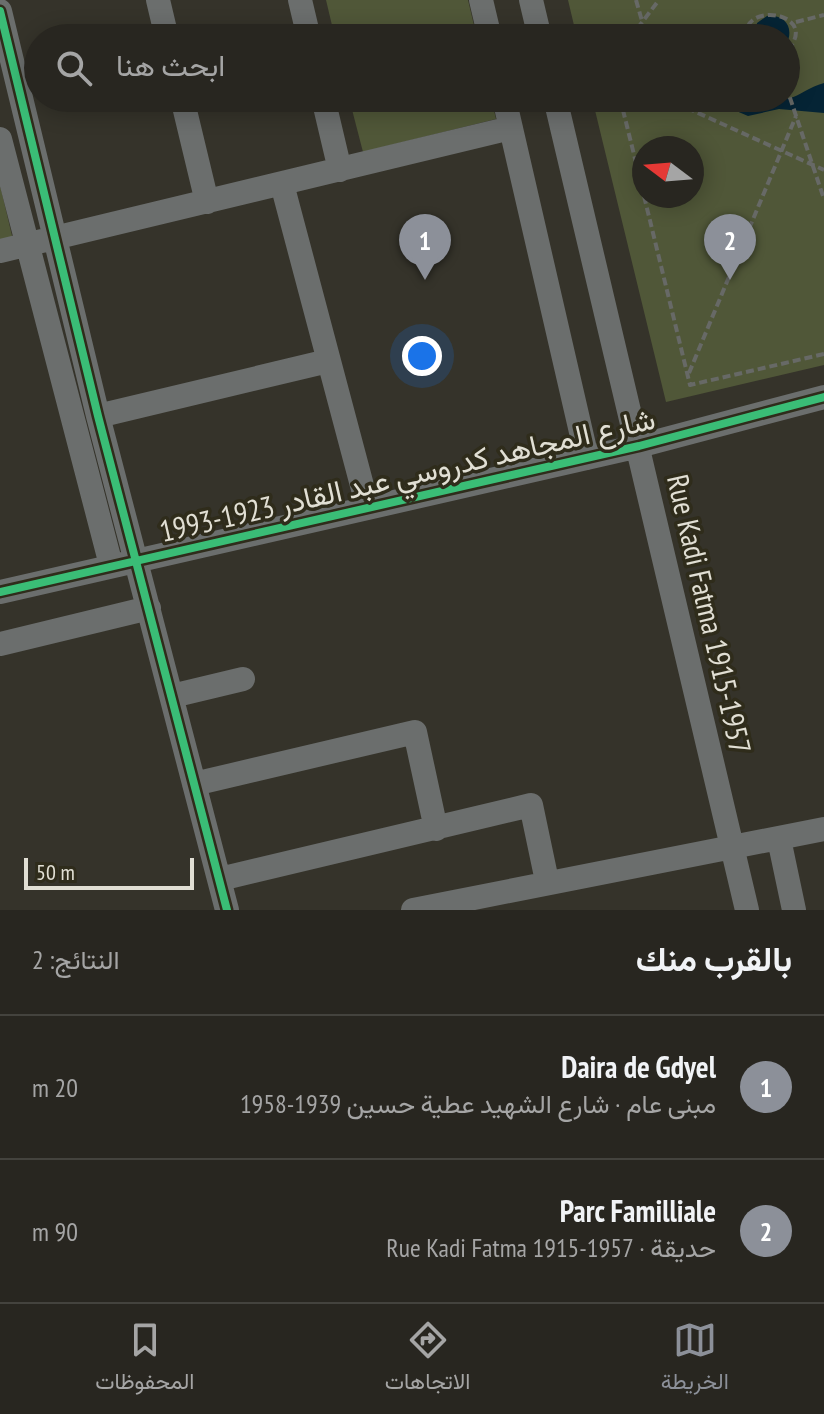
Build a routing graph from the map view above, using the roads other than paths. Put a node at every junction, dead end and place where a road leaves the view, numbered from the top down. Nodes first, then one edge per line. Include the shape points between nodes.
1 (158, 0) edge
2 (300, 0) edge
3 (481, 0) edge
4 (531, 0) edge
5 (0, 11) edge
6 (164, 24) edge
7 (306, 24) edge
8 (487, 24) edge
9 (537, 24) edge
10 (24, 112) edge
11 (24, 112) edge
12 (185, 112) edge
13 (326, 112) edge
14 (507, 112) edge
15 (558, 112) edge
16 (511, 128) junction
17 (0, 139) edge
18 (340, 170) junction
19 (282, 184) junction
20 (207, 202) junction
21 (54, 238) junction
22 (27, 244) junction
23 (0, 251) edge
24 (328, 361) junction
25 (824, 397) edge
26 (98, 416) junction
27 (639, 446) junction
28 (587, 458) junction
29 (368, 508) junction
30 (137, 560) junction
31 (111, 565) junction
32 (0, 592) edge
33 (149, 608) junction
34 (0, 644) edge
35 (243, 679) dead end
36 (172, 696) junction
37 (194, 784) junction
38 (436, 829) junction
39 (824, 829) edge
40 (779, 839) junction
41 (730, 845) junction
42 (220, 879) junction
43 (547, 881) junction
44 (227, 910) edge
45 (413, 910) edge
46 (747, 910) edge
47 (794, 910) edge

1 - 6 street
2 - 7 street
3 - 8 street
4 - 9 street
5 - 11 street
10 - 21 street
12 - 20 street
13 - 18 street
14 - 16 street
15 - 27 street, Rue Kadi Fatma 1915-1957
16 - 18 street
16 - 28 street
17 - 22 street
18 - 19 street
19 - 20 street
19 - 24 street
20 - 21 street
21 - 22 street
21 - 26 street
22 - 23 street
22 - 31 street
24 - 26 street
24 - 29 street
25 - 27 street, شارع المجاهد كدروسي عبد القادر 1923-1993
26 - 30 street
27 - 28 street, شارع المجاهد كدروسي عبد القادر 1923-1993
27 - 41 street, Rue Kadi Fatma 1915-1957
28 - 29 street, شارع المجاهد كدروسي عبد القادر 1923-1993
29 - 30 street, شارع المجاهد كدروسي عبد القادر 1923-1993
30 - 31 street, شارع المجاهد كدروسي عبد القادر 1923-1993
30 - 33 street
31 - 32 street, شارع المجاهد كدروسي عبد القادر 1923-1993
33 - 34 street
33 - 36 street
35 - 36 street
36 - 37 street
37 - 38 street via 415,732
37 - 42 street
38 - 42 street
38 - 43 street via 531,805
39 - 40 street
40 - 41 street
40 - 47 street
41 - 43 street
41 - 46 street, Rue Kadi Fatma 1915-1957
42 - 44 street
43 - 45 street

